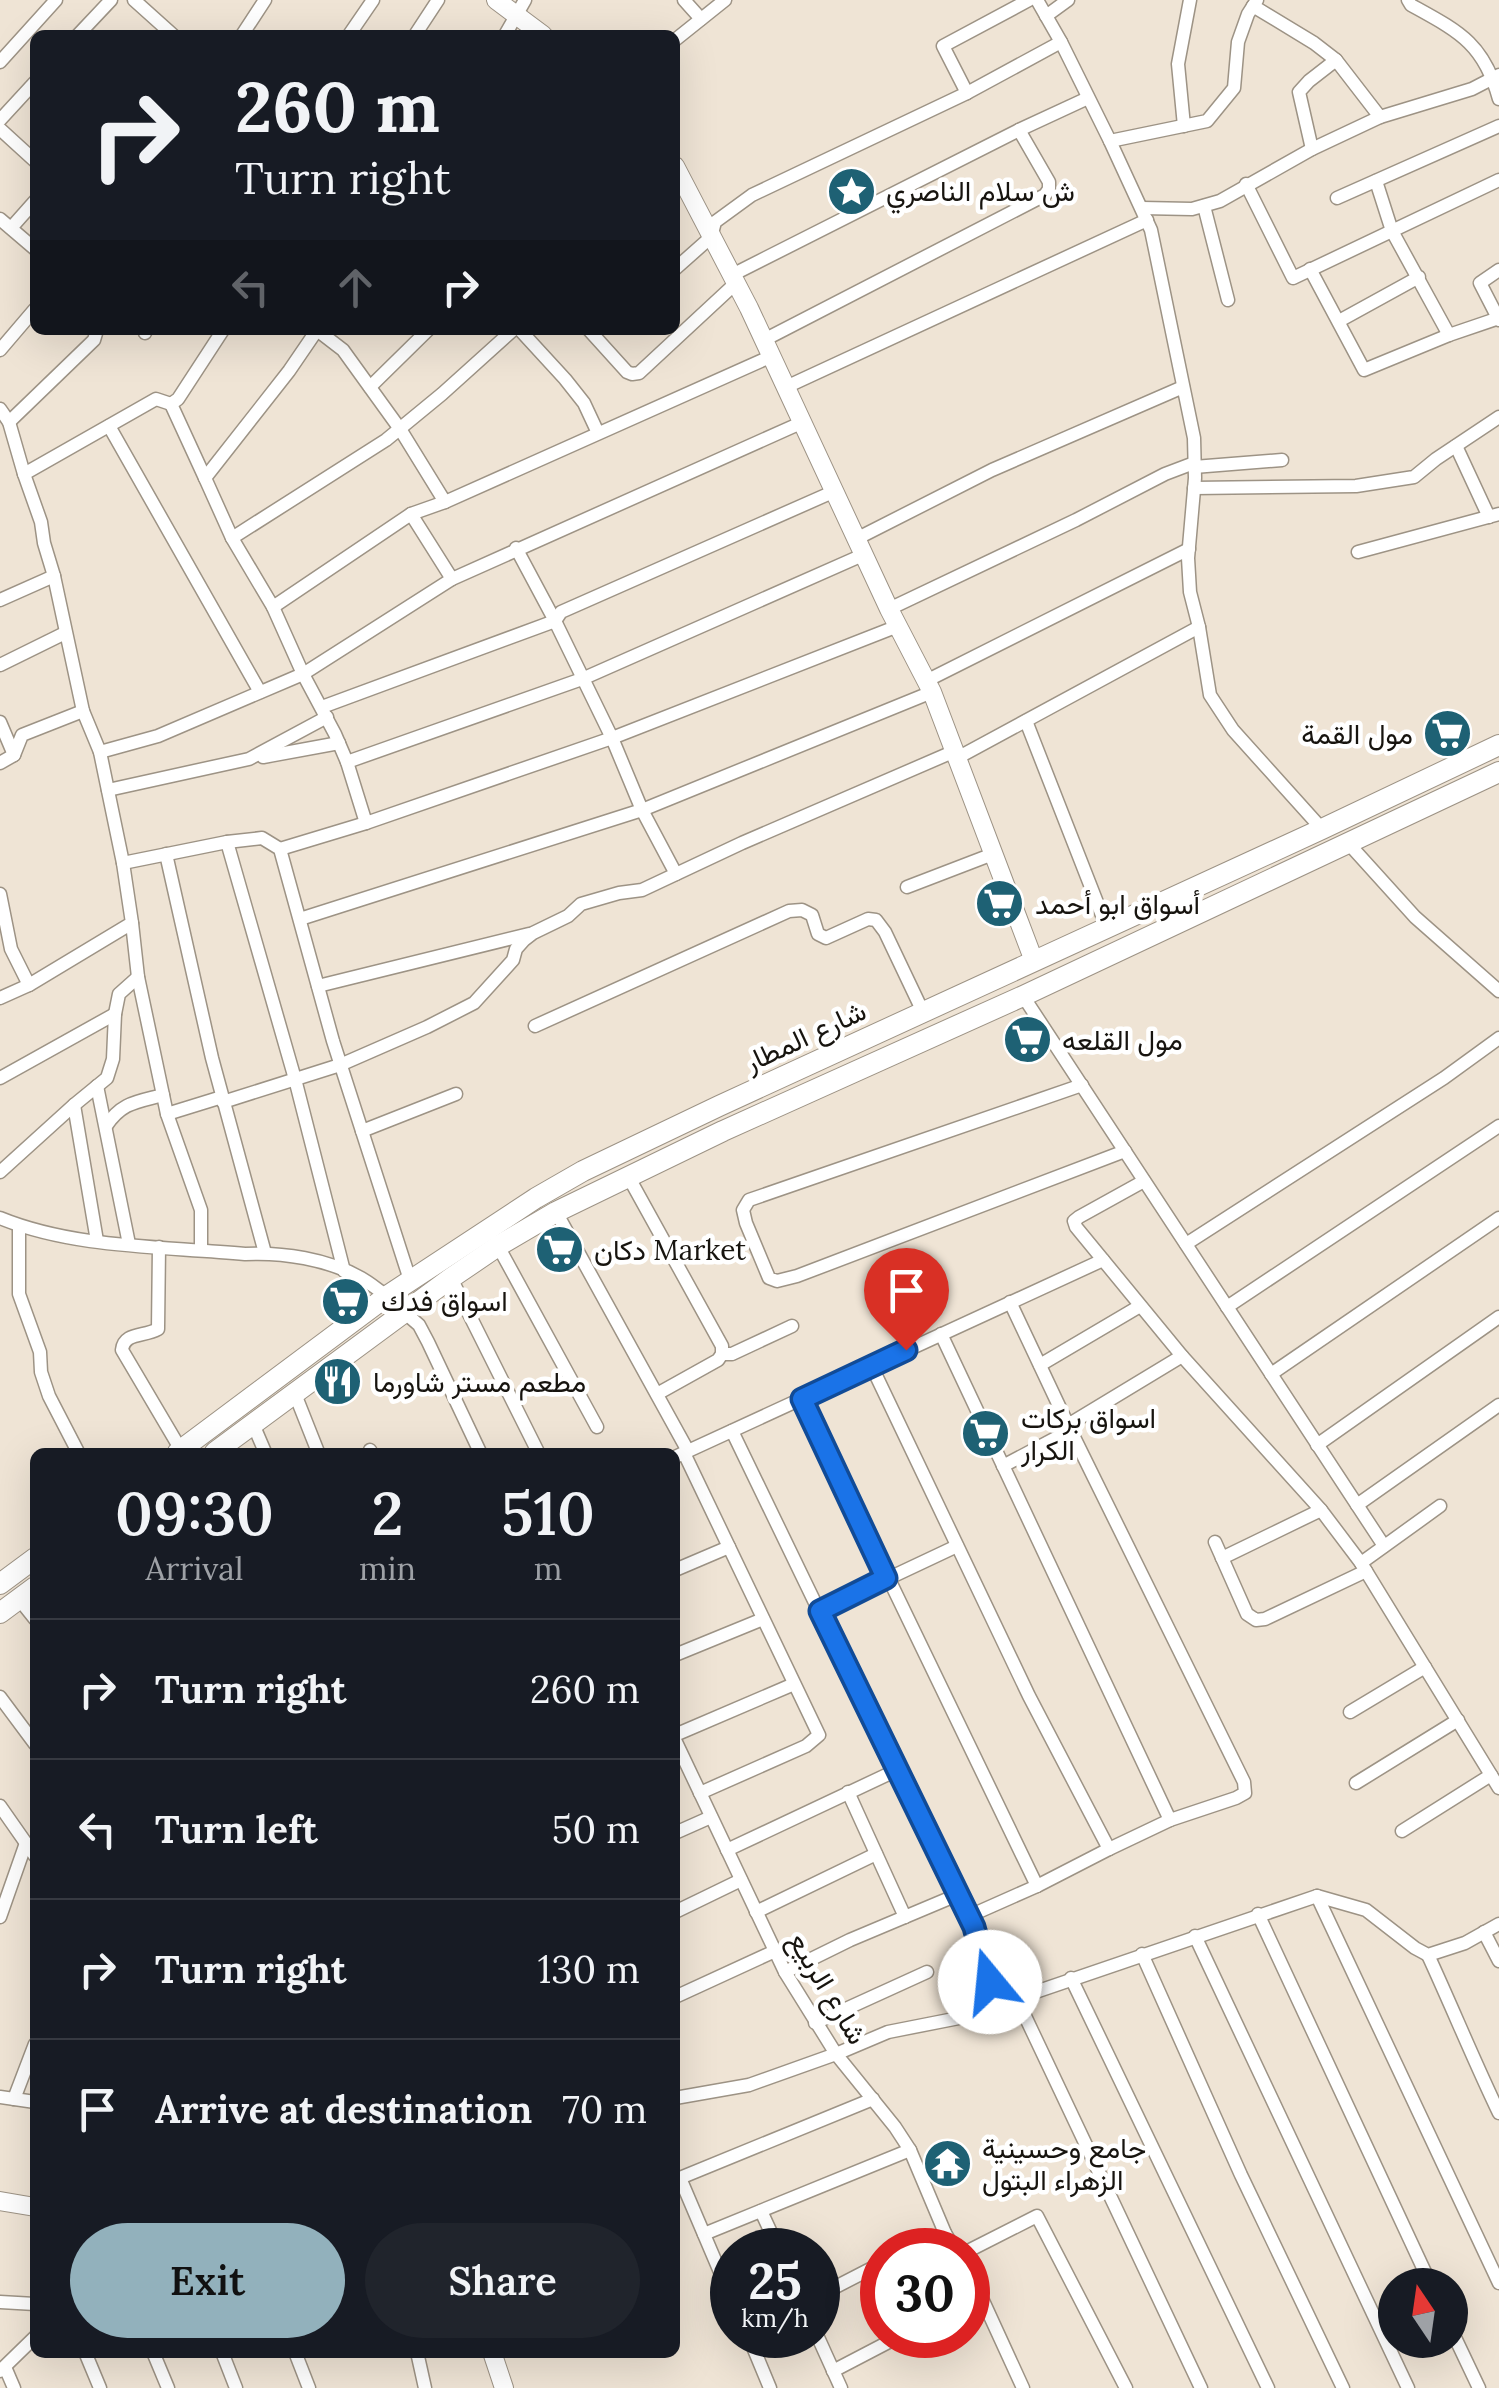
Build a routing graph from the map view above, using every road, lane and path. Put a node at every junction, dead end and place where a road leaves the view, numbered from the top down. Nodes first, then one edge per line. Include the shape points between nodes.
1 (56, 0) edge
2 (111, 0) edge
3 (134, 0) edge
4 (266, 0) edge
5 (373, 0) edge
6 (438, 0) edge
7 (496, 0) edge
8 (684, 0) edge
9 (724, 0) edge
10 (1029, 0) edge
11 (1037, 0) edge
12 (1068, 0) edge
13 (1190, 0) edge
14 (1408, 0) edge
15 (1255, 3) edge
16 (521, 8) edge
17 (1046, 16) junction
18 (701, 19) junction
19 (83, 30) edge
20 (167, 30) edge
21 (245, 30) edge
22 (352, 30) edge
23 (418, 30) edge
24 (508, 30) edge
25 (539, 30) edge
26 (680, 36) edge
27 (1061, 42) junction
28 (1336, 60) junction
29 (0, 62) edge
30 (1496, 76) edge
31 (30, 87) edge
32 (967, 93) junction
33 (1088, 98) junction
34 (1499, 99) edge
35 (1380, 117) junction
36 (0, 120) edge
37 (1184, 126) junction
38 (1499, 126) edge
39 (0, 129) edge
40 (1020, 130) junction
41 (1110, 141) junction
42 (1312, 148) junction
43 (30, 156) edge
44 (680, 180) edge
45 (1499, 180) edge
46 (1376, 181) junction
47 (1246, 184) junction
48 (1337, 198) dead end
49 (30, 205) edge
50 (1204, 206) junction
51 (1144, 214) junction
52 (6, 223) edge
53 (1392, 231) junction
54 (711, 237) junction
55 (30, 245) edge
56 (680, 265) edge
57 (1310, 269) junction
58 (1499, 270) edge
59 (1418, 277) junction
60 (734, 279) junction
61 (1228, 300) dead end
62 (30, 315) edge
63 (1499, 319) edge
64 (1339, 321) junction
65 (680, 332) edge
66 (96, 335) edge
67 (220, 335) edge
68 (314, 335) edge
69 (324, 335) edge
70 (423, 335) edge
71 (510, 335) edge
72 (521, 335) edge
73 (599, 335) edge
74 (677, 335) edge
75 (1449, 335) junction
76 (768, 348) junction
77 (0, 350) edge
78 (1183, 386) junction
79 (370, 387) junction
80 (786, 387) junction
81 (171, 404) junction
82 (0, 410) edge
83 (1499, 417) edge
84 (803, 422) junction
85 (109, 426) junction
86 (400, 429) junction
87 (7, 430) edge
88 (598, 434) junction
89 (1456, 446) junction
90 (1282, 460) dead end
91 (1194, 465) junction
92 (24, 474) junction
93 (205, 478) junction
94 (1194, 488) junction
95 (836, 490) junction
96 (445, 502) junction
97 (411, 514) junction
98 (1494, 515) edge
99 (232, 538) junction
100 (861, 546) junction
101 (516, 548) junction
102 (1188, 549) junction
103 (1358, 552) dead end
104 (54, 576) junction
105 (452, 579) junction
106 (0, 600) edge
107 (272, 607) junction
108 (894, 618) junction
109 (555, 620) junction
110 (1199, 627) junction
111 (65, 633) junction
112 (0, 665) edge
113 (304, 674) junction
114 (582, 679) junction
115 (929, 686) junction
116 (260, 692) junction
117 (83, 711) junction
118 (324, 712) junction
119 (1026, 721) junction
120 (0, 722) edge
121 (612, 738) junction
122 (339, 743) junction
123 (1499, 745) edge
124 (100, 752) junction
125 (14, 755) junction
126 (956, 755) junction
127 (249, 759) junction
128 (348, 762) junction
129 (0, 763) edge
130 (1499, 772) edge
131 (108, 790) junction
132 (642, 810) junction
133 (366, 822) junction
134 (1322, 830) junction
135 (227, 842) junction
136 (1349, 844) junction
137 (280, 848) junction
138 (166, 854) junction
139 (993, 854) junction
140 (122, 863) junction
141 (676, 874) junction
142 (907, 886) dead end
143 (0, 894) edge
144 (300, 919) junction
145 (132, 923) junction
146 (1108, 928) junction
147 (533, 933) junction
148 (4, 935) edge
149 (1034, 962) junction
150 (138, 977) junction
151 (29, 985) junction
152 (1497, 985) edge
153 (318, 986) junction
154 (1023, 996) junction
155 (0, 998) edge
156 (923, 1012) junction
157 (115, 1014) junction
158 (534, 1026) dead end
159 (1499, 1038) edge
160 (340, 1065) junction
161 (0, 1078) edge
162 (295, 1079) junction
163 (1082, 1085) junction
164 (97, 1086) junction
165 (456, 1094) dead end
166 (163, 1095) junction
167 (735, 1099) junction
168 (222, 1100) junction
169 (74, 1105) junction
170 (168, 1114) junction
171 (696, 1117) junction
172 (746, 1121) junction
173 (106, 1126) junction
174 (1499, 1126) edge
175 (362, 1131) junction
176 (706, 1139) junction
177 (1125, 1151) junction
178 (0, 1172) edge
179 (628, 1176) junction
180 (1144, 1181) junction
181 (556, 1212) junction
182 (0, 1218) edge
183 (1499, 1218) edge
184 (19, 1226) junction
185 (97, 1241) junction
186 (129, 1244) junction
187 (1186, 1244) junction
188 (498, 1246) junction
189 (159, 1247) junction
190 (200, 1250) junction
191 (265, 1253) junction
192 (1102, 1260) junction
193 (344, 1270) junction
194 (452, 1278) junction
195 (410, 1280) junction
196 (387, 1296) junction
197 (1010, 1302) junction
198 (1140, 1306) junction
199 (1227, 1307) junction
200 (404, 1312) junction
201 (1499, 1317) edge
202 (792, 1326) dead end
203 (941, 1334) junction
204 (722, 1354) junction
205 (1182, 1356) junction
206 (1040, 1365) junction
207 (872, 1367) junction
208 (1271, 1374) junction
209 (295, 1394) junction
210 (657, 1394) junction
211 (250, 1398) junction
212 (802, 1399) junction
213 (1499, 1405) edge
214 (220, 1421) junction
215 (257, 1421) junction
216 (597, 1427) dead end
217 (1069, 1427) junction
218 (732, 1431) junction
219 (233, 1439) junction
220 (1318, 1445) junction
221 (76, 1448) edge
222 (177, 1448) edge
223 (183, 1448) edge
224 (221, 1448) edge
225 (264, 1448) edge
226 (316, 1448) edge
227 (478, 1448) edge
228 (536, 1448) edge
229 (680, 1448) edge
230 (682, 1454) edge
231 (1003, 1466) junction
232 (1357, 1505) junction
233 (1440, 1506) dead end
234 (1321, 1510) junction
235 (1215, 1542) dead end
236 (957, 1546) junction
237 (1384, 1546) junction
238 (729, 1547) junction
239 (1222, 1558) junction
240 (30, 1561) edge
241 (1364, 1567) junction
242 (680, 1568) edge
243 (886, 1578) junction
244 (2, 1580) edge
245 (27, 1593) edge
246 (820, 1611) junction
247 (0, 1613) edge
248 (763, 1618) junction
249 (680, 1652) edge
250 (1426, 1667) junction
251 (794, 1684) junction
252 (0, 1697) edge
253 (1350, 1712) dead end
254 (1458, 1720) junction
255 (30, 1737) edge
256 (680, 1741) edge
257 (680, 1751) edge
258 (897, 1770) junction
259 (1491, 1776) junction
260 (1356, 1783) dead end
261 (1499, 1788) edge
262 (848, 1792) junction
263 (700, 1793) junction
264 (0, 1806) edge
265 (711, 1817) junction
266 (1170, 1820) junction
267 (680, 1831) edge
268 (1402, 1831) dead end
269 (26, 1843) junction
270 (30, 1849) edge
271 (1109, 1849) junction
272 (727, 1850) junction
273 (876, 1854) junction
274 (741, 1880) junction
275 (1036, 1886) junction
276 (957, 1895) junction
277 (1317, 1896) junction
278 (680, 1910) edge
279 (756, 1912) junction
280 (1, 1914) edge
281 (1258, 1914) junction
282 (905, 1917) junction
283 (967, 1917) junction
284 (1499, 1924) edge
285 (1484, 1932) junction
286 (1195, 1936) junction
287 (774, 1951) junction
288 (1142, 1954) junction
289 (1428, 1954) junction
290 (1499, 1962) edge
291 (784, 1972) junction
292 (927, 1972) dead end
293 (1071, 1978) junction
294 (680, 1995) edge
295 (1016, 1998) junction
296 (959, 2018) junction
297 (816, 2023) junction
298 (30, 2054) edge
299 (836, 2054) junction
300 (680, 2097) edge
301 (7, 2098) edge
302 (874, 2099) junction
303 (1499, 2114) edge
304 (910, 2150) junction
305 (680, 2178) edge
306 (680, 2183) edge
307 (0, 2201) edge
308 (30, 2206) edge
309 (761, 2211) junction
310 (769, 2228) edge
311 (943, 2228) edge
312 (704, 2234) junction
313 (990, 2240) edge
314 (710, 2248) edge
315 (1423, 2268) edge
316 (1499, 2283) edge
317 (0, 2302) edge
318 (30, 2304) edge
319 (990, 2327) edge
320 (30, 2342) edge
321 (860, 2356) edge
322 (88, 2358) edge
323 (156, 2358) edge
324 (224, 2358) edge
325 (298, 2358) edge
326 (418, 2358) edge
327 (494, 2358) edge
328 (758, 2358) edge
329 (828, 2358) edge
330 (1464, 2358) edge
331 (3, 2369) edge
332 (833, 2370) junction
333 (14, 2388) edge
334 (100, 2388) edge
335 (168, 2388) edge
336 (236, 2388) edge
337 (309, 2388) edge
338 (425, 2388) edge
339 (504, 2388) edge
340 (770, 2388) edge
341 (841, 2388) edge
342 (1023, 2388) edge
343 (1126, 2388) edge
344 (1201, 2388) edge
345 (1268, 2388) edge
346 (1343, 2388) edge
347 (1408, 2388) edge
348 (1478, 2388) edge

1 - 29 street
2 - 19 street
3 - 20 street
4 - 21 street
5 - 22 street
6 - 23 street
7 - 16 street
8 - 18 street
9 - 18 street
10 - 32 street via 943,46
11 - 17 street
12 - 17 street
13 - 37 street via 1178,64
14 - 30 street via 1468,41
15 - 28 street
15 - 37 street via 1238,42 1234,88 1208,121
16 - 24 street
16 - 25 street
17 - 27 street
18 - 26 street
27 - 32 street
27 - 33 street
28 - 35 street
28 - 42 street via 1299,92
30 - 34 street
30 - 35 street
31 - 36 street
32 - 54 street via 752,195 715,222
33 - 40 street
33 - 41 street
35 - 42 street
37 - 41 street
38 - 46 street
39 - 43 street
40 - 60 street
40 - 76 street via 1049,182 1045,195
41 - 51 street
42 - 47 street
44 - 54 street
45 - 53 street
46 - 48 street
46 - 53 street
47 - 50 street
47 - 57 street via 1293,278
49 - 52 street
50 - 51 street
50 - 61 street
51 - 78 street
51 - 80 street
52 - 55 street
53 - 57 street
53 - 59 street
54 - 56 street
54 - 60 street
57 - 64 street
58 - 63 street via 1480,283
59 - 64 street
59 - 75 street
60 - 65 street
60 - 76 street
62 - 77 street
63 - 75 street
64 - 75 street via 1364,370
66 - 87 street
67 - 81 street
68 - 93 street
69 - 79 street
70 - 79 street
71 - 86 street
72 - 88 street via 584,403
73 - 74 street via 632,374
76 - 80 street
76 - 88 street
78 - 91 street
78 - 100 street via 992,470
79 - 86 street
80 - 84 street
81 - 85 street via 156,399
81 - 93 street
82 - 87 street
83 - 89 street
84 - 95 street
84 - 101 street
85 - 92 street
85 - 116 street
86 - 96 street
86 - 99 street
87 - 92 street
88 - 96 street
89 - 94 street via 1414,477 1391,482
89 - 98 street
90 - 91 street
91 - 94 street
91 - 108 street via 1165,474
92 - 104 street
93 - 99 street
94 - 102 street
95 - 100 street
95 - 109 street
96 - 97 street
97 - 105 street
97 - 107 street
98 - 103 street
99 - 107 street
100 - 108 street
100 - 114 street
101 - 105 street
101 - 109 street
102 - 110 street
102 - 115 street
104 - 106 street
104 - 111 street
105 - 113 street
107 - 113 street
108 - 115 street
108 - 121 street
109 - 114 street
109 - 118 street
110 - 119 street
110 - 134 street via 1215,703
111 - 112 street
111 - 117 street
113 - 116 street
113 - 118 street
114 - 121 street
114 - 128 street
115 - 126 street
115 - 132 street
116 - 124 street via 158,736
117 - 124 street
117 - 125 street via 22,735
118 - 122 street
118 - 127 street
119 - 126 street
119 - 146 street
120 - 125 street
121 - 132 street
121 - 133 street
122 - 127 street
122 - 128 street
123 - 134 main road, شارع المطار
124 - 131 street
125 - 129 street
126 - 139 street
126 - 141 street
127 - 131 street
128 - 133 street
130 - 136 main road, شارع المطار
131 - 140 street
132 - 141 street
132 - 144 street
133 - 137 street
134 - 146 main road, شارع المطار
135 - 137 street via 262,838
135 - 138 street
135 - 162 street
136 - 152 street via 1415,917
136 - 154 main road, شارع المطار
137 - 144 street
138 - 140 street
138 - 168 street
139 - 142 street
139 - 149 street
140 - 145 street
141 - 147 street via 642,890 581,904
143 - 148 street
144 - 153 street
145 - 150 street
145 - 151 street
146 - 149 main road, شارع المطار
147 - 153 street
147 - 160 street via 474,1003
148 - 151 street
149 - 156 main road, شارع المطار
150 - 157 street via 119,994
150 - 166 street
151 - 155 street
153 - 160 street
154 - 163 street
154 - 172 main road, شارع المطار
156 - 158 street via 876,920 826,938 802,910
156 - 167 main road, شارع المطار
157 - 161 street
157 - 164 street via 111,1069
159 - 187 street
160 - 162 street
160 - 175 street
162 - 168 street
162 - 193 street
163 - 177 street
163 - 177 street via 749,1200 746,1224 769,1278 797,1276
164 - 169 street
164 - 173 street
165 - 175 street
166 - 170 street
166 - 173 street via 127,1104
167 - 171 main road, شارع المطار
167 - 172 main road
168 - 170 street
168 - 191 street
169 - 178 street
169 - 185 street
170 - 190 street via 201,1210
171 - 176 main road
171 - 195 main road, شارع المطار via 536,1198
172 - 176 main road, شارع المطار
173 - 186 street
174 - 199 street
175 - 195 street
176 - 179 main road, شارع المطار
177 - 180 street
179 - 181 main road, شارع المطار
179 - 204 street
180 - 187 street
180 - 192 street via 1074,1221
181 - 188 main road, شارع المطار
181 - 210 street
182 - 184 street
183 - 208 street
184 - 185 street
184 - 221 street via 19,1294 49,1396
185 - 186 street
186 - 189 street
187 - 199 street
188 - 194 main road, شارع المطار
188 - 216 street
189 - 190 street
189 - 222 street via 158,1329 130,1336 122,1350
190 - 191 street
191 - 193 street
192 - 197 street
192 - 198 street
193 - 196 street
194 - 200 main road, شارع المطار
194 - 228 street
195 - 196 main road, شارع المطار
196 - 211 main road, شارع المطار
197 - 203 street
197 - 206 street
198 - 205 street
198 - 206 street
199 - 208 street
200 - 209 main road, شارع المطار
200 - 227 street via 419,1325
201 - 220 street
202 - 204 street
203 - 207 street
203 - 231 street
204 - 210 street
205 - 217 street
205 - 234 street
206 - 217 street
207 - 212 street
207 - 236 street
208 - 220 street
209 - 215 main road, شارع المطار
209 - 226 street
210 - 229 street
211 - 214 main road, شارع المطار
211 - 215 main road
212 - 218 street
212 - 243 street
213 - 232 street
214 - 219 main road via 232,1428
214 - 223 main road, شارع المطار
215 - 219 main road, شارع المطار
215 - 225 street
217 - 231 street
217 - 266 street via 1244,1782 1236,1798
218 - 230 street
218 - 246 street
219 - 224 main road, شارع المطار
220 - 232 street
230 - 238 street
231 - 266 street
232 - 237 street
233 - 237 street
234 - 239 street
234 - 241 street
235 - 239 street
236 - 243 street
236 - 271 street
237 - 241 street
238 - 242 street
238 - 248 street
239 - 241 street via 1247,1614 1256,1620
240 - 244 main road
241 - 250 street
243 - 246 street
243 - 275 street
245 - 247 main road
246 - 258 street
248 - 249 street
248 - 251 street
250 - 253 street
250 - 254 street
251 - 256 street
251 - 263 street via 819,1736
252 - 255 street
254 - 259 street
254 - 260 street
257 - 263 street, شارع الربيع
258 - 262 street
258 - 276 street
259 - 261 street
259 - 268 street
262 - 272 street
262 - 273 street
263 - 265 street, شارع الربيع
264 - 269 street
265 - 267 street
265 - 272 street, شارع الربيع
266 - 271 street
269 - 270 street
269 - 280 street
271 - 275 street
272 - 274 street, شارع الربيع
273 - 279 street
273 - 282 street
274 - 278 street
274 - 279 street, شارع الربيع
275 - 283 street
276 - 282 street
276 - 283 street
277 - 281 street
277 - 289 street via 1366,1910
277 - 316 street
279 - 287 street, شارع الربيع
281 - 286 street
281 - 315 street
282 - 291 street
283 - 296 street via 992,1974
284 - 285 street
285 - 289 street
285 - 290 street
286 - 288 street
286 - 347 street
287 - 291 street, شارع الربيع
287 - 294 street
288 - 293 street
288 - 346 street
289 - 303 street
291 - 297 street, شارع الربيع
292 - 297 street
293 - 295 street
293 - 345 street
295 - 296 street
295 - 344 street
296 - 299 street via 888,2032
297 - 299 street, شارع الربيع
298 - 301 street
299 - 300 street via 749,2085
299 - 302 street, شارع الربيع
302 - 304 street, شارع الربيع
302 - 305 street
304 - 309 street
304 - 311 street, شارع الربيع
306 - 312 street
307 - 308 street
309 - 310 street
309 - 312 street
312 - 314 street
313 - 343 street via 1037,2216
317 - 318 street
319 - 342 street
320 - 331 street
321 - 332 street
322 - 334 street
323 - 335 street
324 - 336 street
325 - 337 street
326 - 338 street
327 - 339 street
328 - 340 street
329 - 332 street
330 - 348 street
331 - 333 street
332 - 341 street

